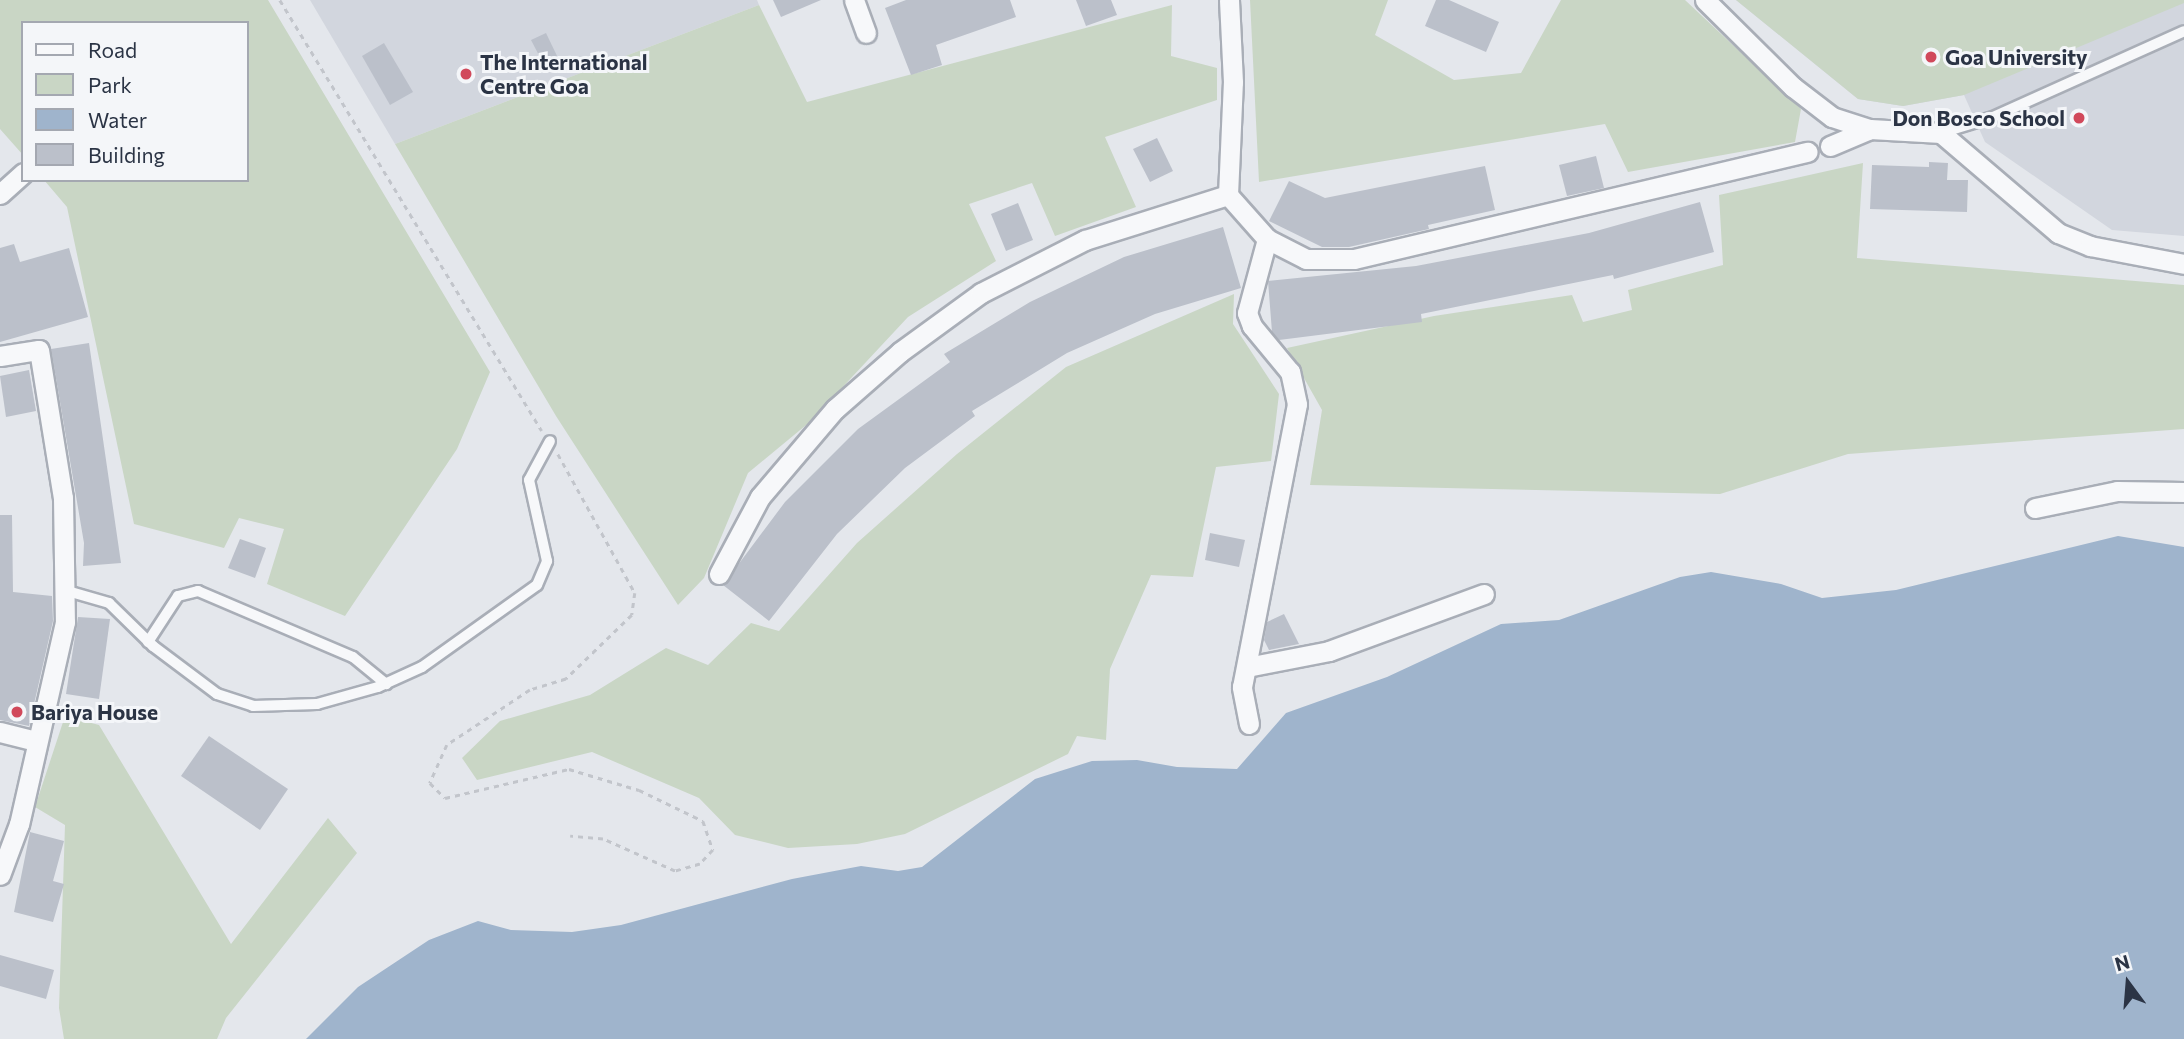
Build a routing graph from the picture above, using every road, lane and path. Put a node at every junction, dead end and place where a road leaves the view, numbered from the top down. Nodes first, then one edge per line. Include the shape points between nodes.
1 (280, 0) edge
2 (854, 0) edge
3 (1229, 0) edge
4 (1705, 0) edge
5 (2184, 31) edge
6 (866, 33) dead end
7 (1870, 129) junction
8 (1941, 133) junction
9 (1830, 146) dead end
10 (1808, 152) dead end
11 (21, 175) edge
12 (0, 194) edge
13 (1228, 195) junction
14 (1267, 239) junction
15 (2184, 264) edge
16 (0, 356) edge
17 (550, 441) junction
18 (2184, 492) edge
19 (2035, 508) dead end
20 (719, 574) dead end
21 (64, 590) junction
22 (1484, 594) dead end
23 (148, 642) junction
24 (1247, 667) junction
25 (386, 684) junction
26 (1249, 724) dead end
27 (0, 732) edge
28 (37, 741) junction
29 (570, 836) dead end
30 (0, 875) edge

1 - 17 path
2 - 6 street
3 - 13 street via 1233,82
4 - 7 street via 1793,87 1832,117
5 - 8 lane via 1993,117
7 - 8 street
7 - 9 street
8 - 15 street via 2058,233 2090,246
10 - 14 street via 1354,259 1306,259
11 - 12 street
13 - 14 street
13 - 20 street via 1085,240 981,293 900,352 835,409 761,497
14 - 24 street via 1247,313 1252,326 1290,372 1297,404
16 - 21 street via 39,350 63,498
17 - 25 lane via 529,480 547,561 537,585 422,667
17 - 29 path via 635,593 632,615 566,679 530,690 447,745 430,783 445,798 569,769 639,790 703,821 712,850 700,864 675,871 603,839
18 - 19 street via 2118,491
21 - 23 lane via 109,603
21 - 28 street via 65,622
22 - 24 street via 1329,651
23 - 25 lane via 217,694 253,706 317,704
23 - 25 lane via 178,596 198,591 353,657
24 - 26 street via 1241,701
27 - 28 street
28 - 30 street via 19,824

